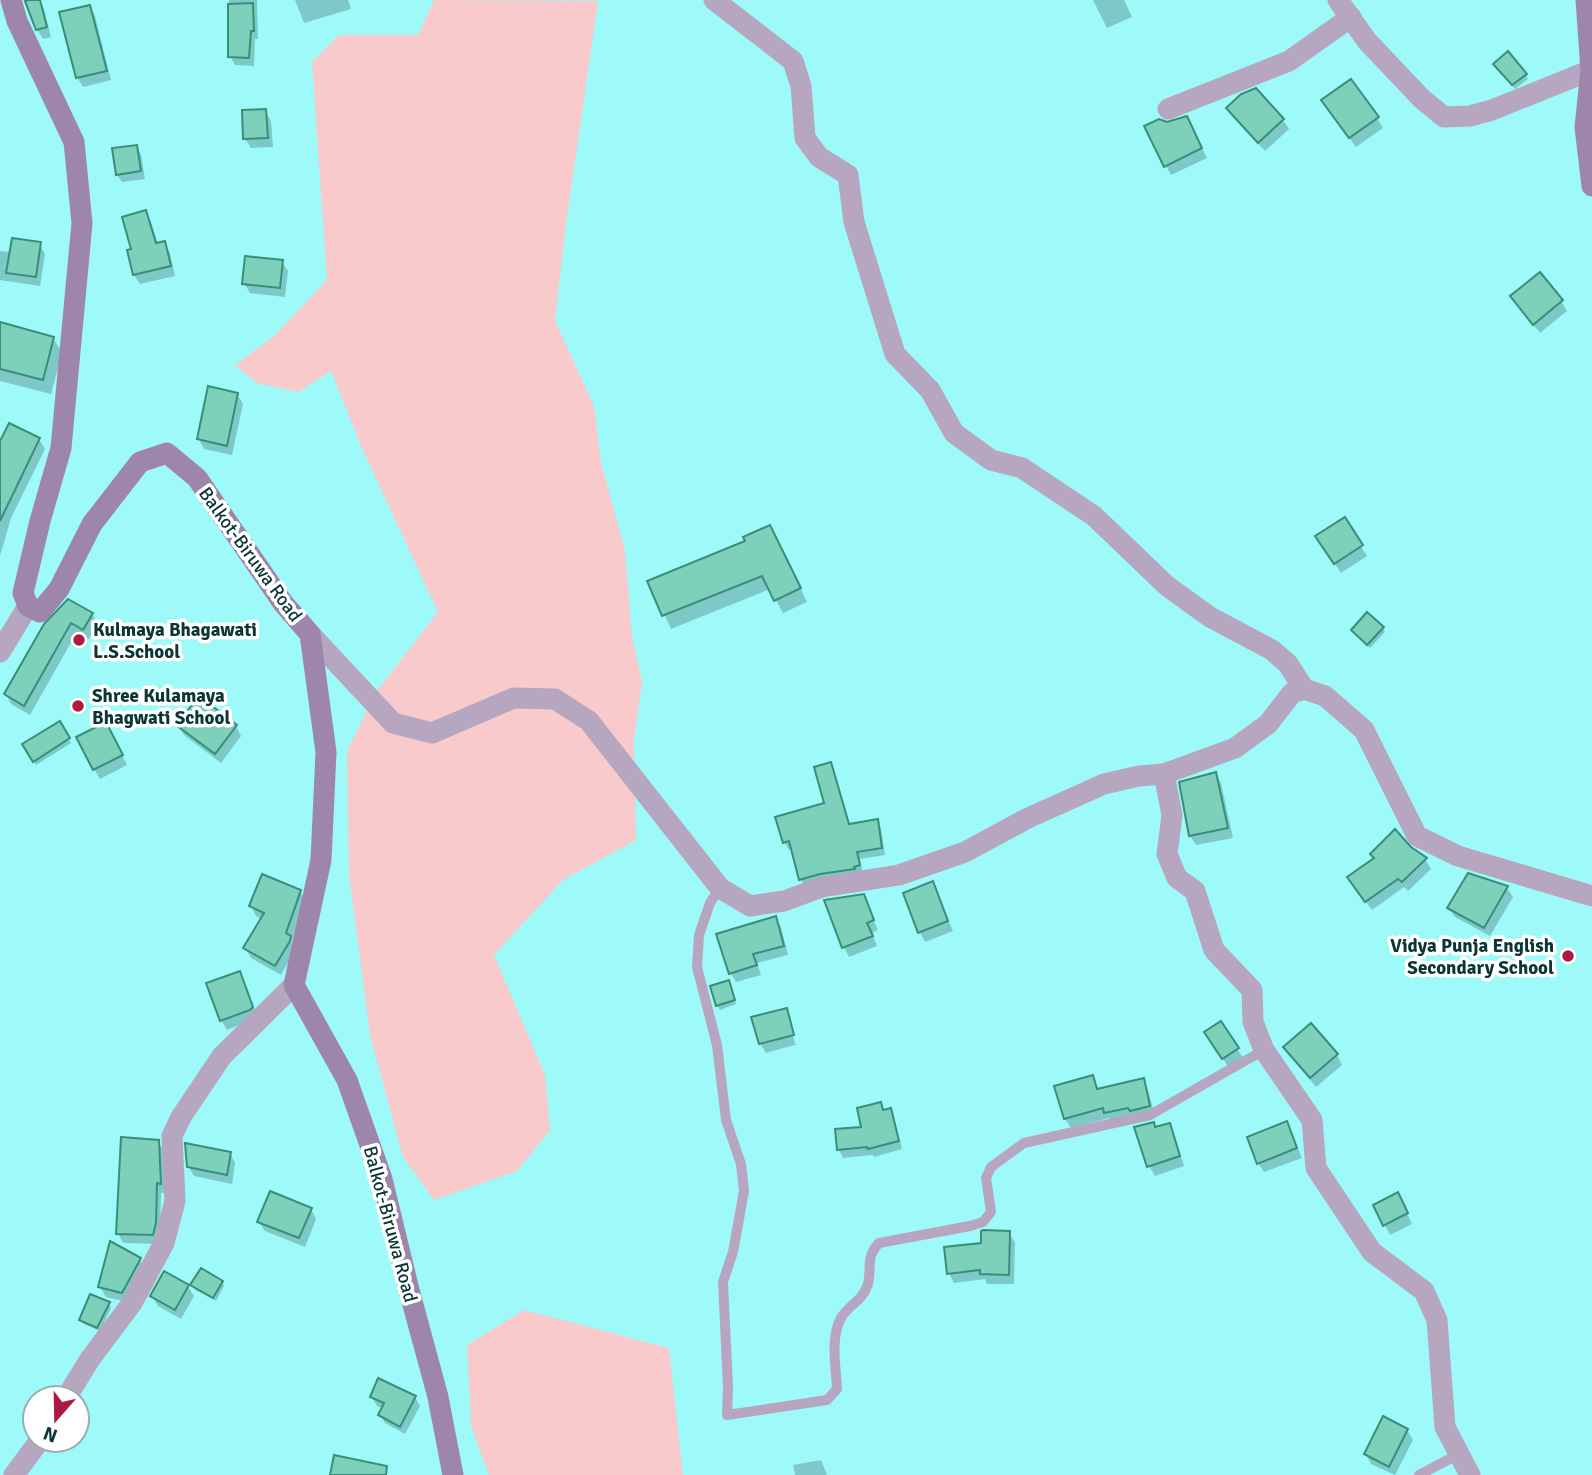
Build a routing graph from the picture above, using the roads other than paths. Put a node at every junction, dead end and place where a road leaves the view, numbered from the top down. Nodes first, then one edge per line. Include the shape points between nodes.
1 (11, 0) edge
2 (714, 0) edge
3 (1338, 0) edge
4 (1586, 0) edge
5 (1351, 18) junction
6 (1591, 70) edge
7 (1168, 109) dead end
8 (1592, 186) edge
9 (28, 607) junction
10 (310, 634) junction
11 (0, 652) edge
12 (1304, 689) junction
13 (1164, 774) junction
14 (720, 888) junction
15 (1592, 896) edge
16 (294, 985) junction
17 (1264, 1050) junction
18 (75, 1384) edge
19 (30, 1454) edge
20 (1459, 1454) junction
21 (14, 1475) edge
22 (453, 1475) edge
23 (1419, 1475) edge
24 (1469, 1475) edge

1 - 9 main road via 74,142 82,223 61,447 23,593
2 - 12 street via 793,61 802,86 805,138 819,158 848,175 854,222 895,354 930,390 954,433 991,460 1022,468 1094,516 1167,586 1210,617 1272,650
3 - 5 street
4 - 6 main road
5 - 6 street via 1367,41 1444,117 1492,110
5 - 7 street via 1289,61
6 - 8 main road via 1585,127
9 - 10 main road, Balkot-Biruwa Road via 40,612 59,589 92,524 141,462 167,453 197,478 283,603
9 - 11 street
10 - 14 street via 393,723 432,733 514,698 555,699 589,721
10 - 16 main road, Balkot-Biruwa Road via 326,752 321,860
12 - 13 street via 1292,693 1268,724 1236,748
12 - 15 street via 1325,696 1364,730 1417,836 1458,856
13 - 14 street via 1104,784 965,852 899,875 822,887 783,901 750,906
13 - 17 street via 1172,816 1167,854 1177,878 1195,891 1214,950 1252,990 1253,1023
14 - 17 lane via 699,935 696,967 717,1045 726,1120 741,1164 744,1191 723,1282 727,1415 827,1400 837,1389 836,1333 841,1316 857,1303 867,1286 871,1252 879,1244 983,1222 991,1212 986,1178 991,1167 1024,1143 1150,1115
16 - 18 street via 222,1056 181,1116 172,1136 174,1200 164,1242 132,1303
16 - 22 main road, Balkot-Biruwa Road via 347,1080 382,1179 438,1397
17 - 20 street via 1312,1120 1316,1168 1372,1252 1424,1291 1437,1320 1446,1427
19 - 21 street
20 - 23 lane
20 - 24 street

